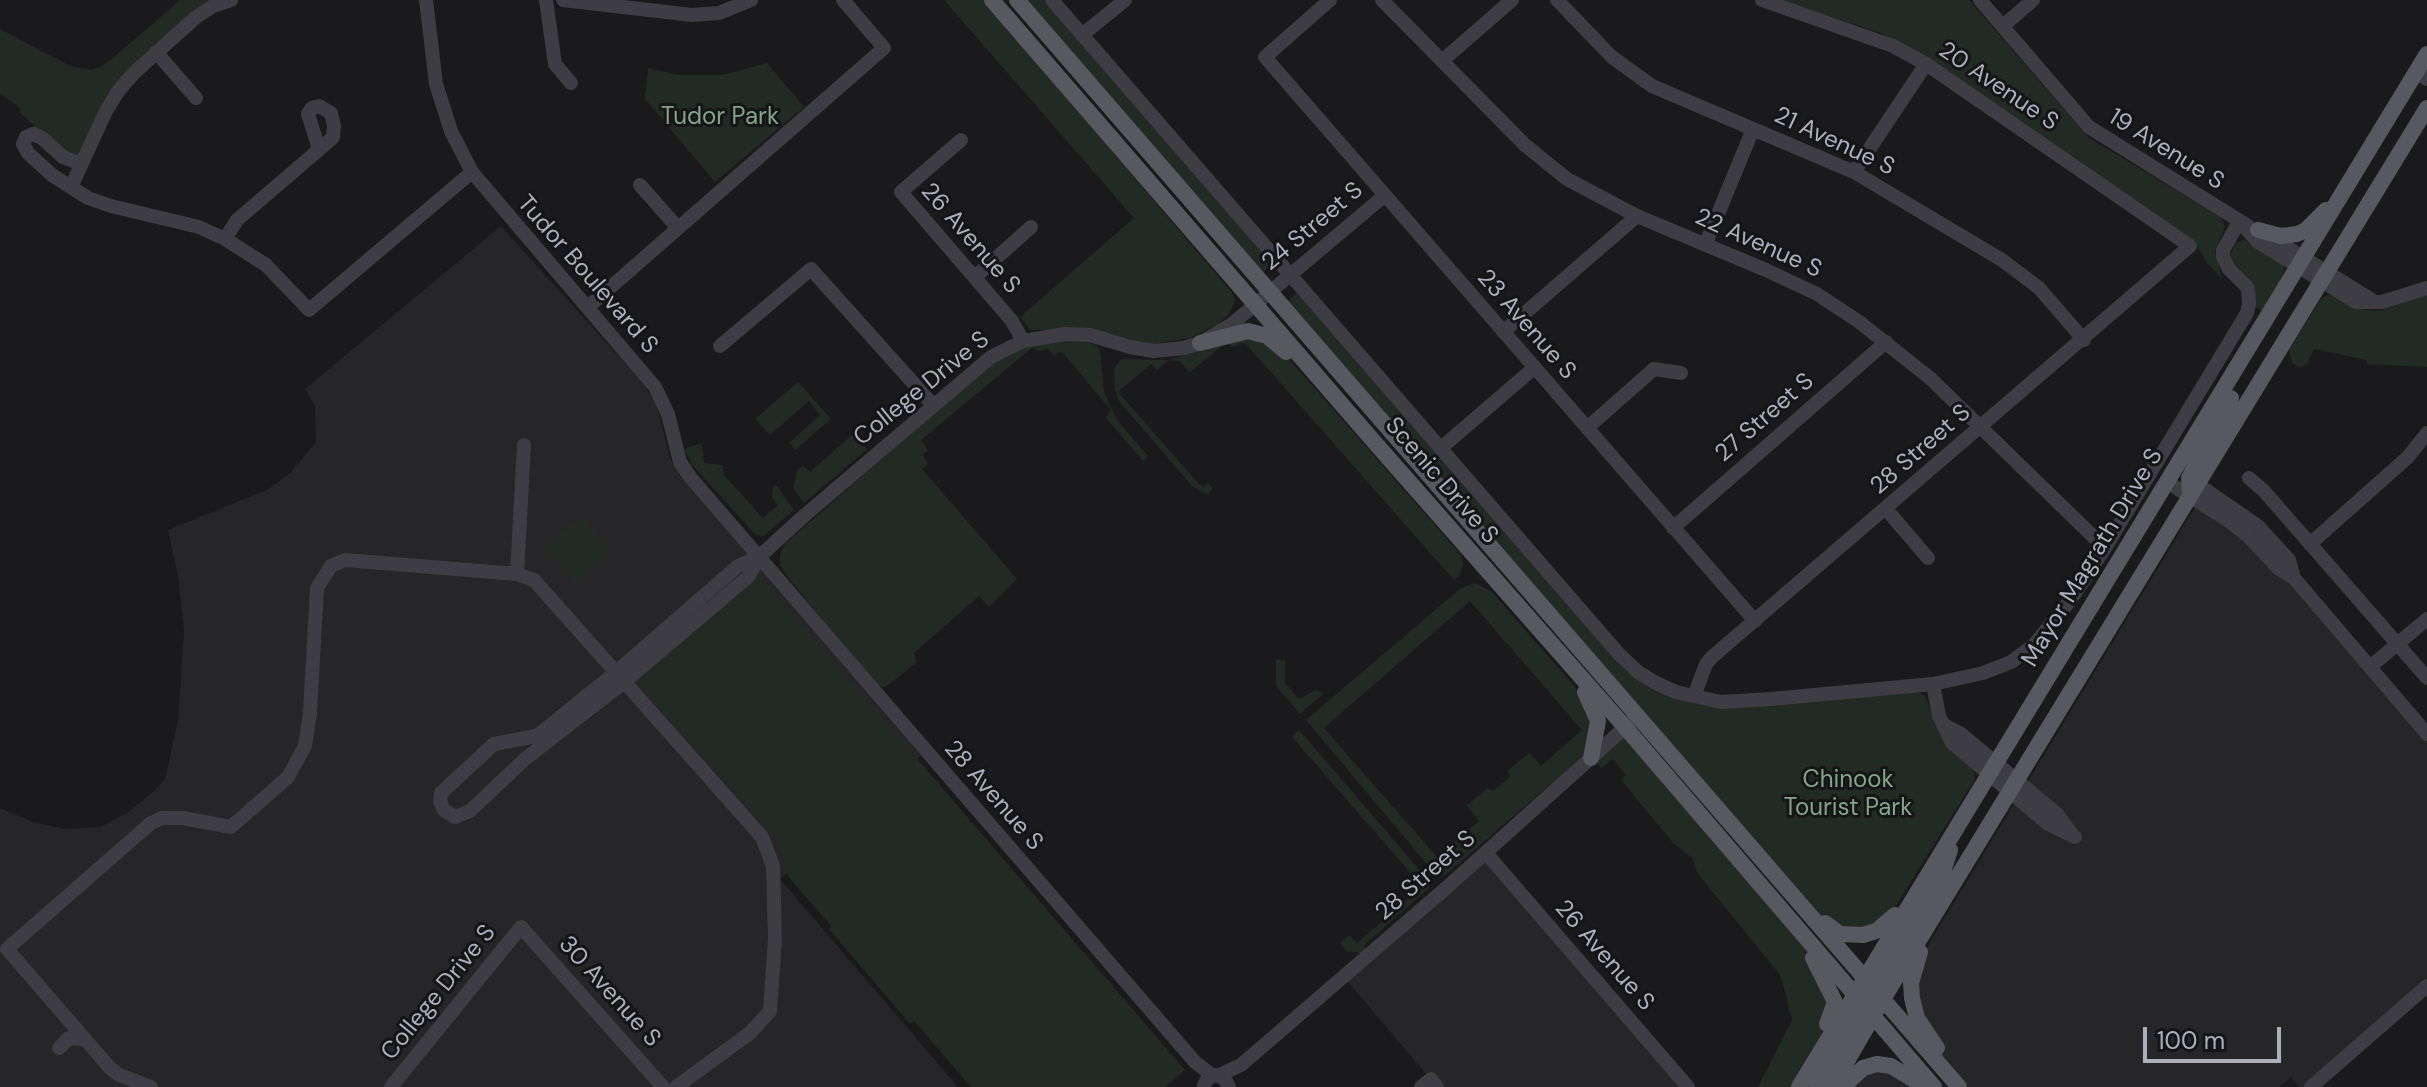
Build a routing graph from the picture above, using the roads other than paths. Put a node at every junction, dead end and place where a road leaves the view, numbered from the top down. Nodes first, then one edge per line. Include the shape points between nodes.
1 (231, 0) edge
2 (426, 0) edge
3 (546, 0) edge
4 (563, 0) edge
5 (751, 0) edge
6 (843, 0) edge
7 (992, 0) edge
8 (1017, 0) edge
9 (1052, 0) edge
10 (1125, 0) edge
11 (1330, 0) edge
12 (1382, 0) edge
13 (1512, 0) edge
14 (1557, 0) edge
15 (1762, 0) edge
16 (1980, 0) edge
17 (2033, 0) edge
18 (2003, 26) junction
19 (1082, 35) junction
20 (156, 52) junction
21 (2427, 54) edge
22 (1442, 61) junction
23 (1926, 64) junction
24 (2422, 76) edge
25 (571, 83) dead end
26 (196, 98) dead end
27 (2427, 108) edge
28 (1753, 129) junction
29 (961, 140) dead end
30 (319, 149) dead end
31 (81, 164) junction
32 (472, 172) junction
33 (1854, 172) junction
34 (640, 185) dead end
35 (71, 187) junction
36 (2342, 195) junction
37 (1384, 196) junction
38 (1637, 216) junction
39 (2239, 222) junction
40 (1031, 227) dead end
41 (678, 228) junction
42 (2258, 230) junction
43 (225, 239) junction
44 (1706, 243) junction
45 (2190, 246) joint
46 (2302, 262) junction
47 (1290, 275) junction
48 (2326, 276) junction
49 (975, 277) junction
50 (2427, 288) edge
51 (1270, 292) junction
52 (1256, 304) junction
53 (588, 307) junction
54 (1503, 332) junction
55 (2084, 340) junction
56 (1023, 341) junction
57 (1886, 342) junction
58 (1200, 343) junction
59 (720, 346) dead end
60 (1534, 368) junction
61 (1681, 373) dead end
62 (933, 405) junction
63 (1587, 428) junction
64 (1980, 428) junction
65 (2427, 433) edge
66 (1376, 444) junction
67 (524, 445) dead end
68 (1441, 448) junction
69 (2249, 478) dead end
70 (2184, 482) junction
71 (1886, 509) junction
72 (1673, 528) junction
73 (2310, 544) junction
74 (2105, 548) junction
75 (760, 556) junction
76 (1928, 558) dead end
77 (517, 574) junction
78 (2427, 619) edge
79 (1755, 621) junction
80 (2397, 644) junction
81 (1571, 666) junction
82 (2370, 667) junction
83 (619, 678) junction
84 (2427, 678) edge
85 (1933, 684) junction
86 (1694, 696) junction
87 (1632, 722) junction
88 (2427, 734) edge
89 (515, 740) junction
90 (1591, 758) junction
91 (525, 759) junction
92 (1992, 769) junction
93 (2012, 786) junction
94 (1959, 823) junction
95 (1948, 842) junction
96 (1486, 853) junction
97 (1967, 862) junction
98 (1750, 873) junction
99 (1794, 895) junction
100 (521, 927) joint
101 (2427, 986) edge
102 (1874, 988) junction
103 (1863, 1005) junction
104 (69, 1021) junction
105 (84, 1039) junction
106 (1216, 1083) edge
107 (143, 1085) edge
108 (391, 1087) edge
109 (663, 1087) edge
110 (676, 1087) edge
111 (1688, 1087) edge
112 (1798, 1087) edge
113 (1817, 1087) edge
114 (1832, 1087) edge
115 (1843, 1087) edge
116 (1926, 1087) edge
117 (1934, 1087) edge
118 (1959, 1087) edge
119 (1968, 1087) edge
120 (2311, 1087) edge

1 - 20 street via 195,18
2 - 32 street, Tudor Boulevard S via 436,84
3 - 25 street via 555,64
4 - 5 street via 692,15 719,13
6 - 41 street via 884,48
7 - 52 main road, Scenic Drive S
8 - 51 main road, Scenic Drive S
9 - 19 street, Scenic Drive S
10 - 19 street
11 - 37 street, 23 Avenue S via 1265,57
12 - 22 street, 22 Avenue S
13 - 22 street
14 - 28 street, 21 Avenue S via 1612,57 1652,86
15 - 23 street, 20 Avenue S via 1893,46
16 - 18 street, 19 Avenue S
17 - 18 street
18 - 39 street, 19 Avenue S via 2089,127
19 - 47 street, Scenic Drive S
20 - 26 street
20 - 31 street via 119,90
21 - 24 main road, Mayor Magrath Drive S
22 - 38 street, 22 Avenue S via 1543,161
23 - 33 street
23 - 45 street, 20 Avenue S
24 - 36 main road, Mayor Magrath Drive S
27 - 48 main road, Mayor Magrath Drive S
28 - 33 street, 21 Avenue S
28 - 44 street
29 - 49 street, 26 Avenue S via 901,192
30 - 43 street via 237,220
31 - 35 street
31 - 35 street via 63,157 42,138 26,137 28,153
32 - 43 street via 309,310 266,265
32 - 53 street, Tudor Boulevard S
33 - 55 street, 21 Avenue S via 2002,260 2039,288
34 - 41 street
35 - 43 street via 111,206 199,227
36 - 42 main road via 2297,234
36 - 46 main road, Mayor Magrath Drive S
37 - 47 street, 24 Street S
37 - 54 street, 23 Avenue S
38 - 44 street, 22 Avenue S
38 - 54 street
39 - 42 street, 19 Avenue S
39 - 46 street, 19 Avenue S via 2258,242
39 - 74 street, Mayor Magrath Drive S via 2223,257 2248,288 2247,313
40 - 49 street
41 - 53 street
42 - 46 street, 19 Avenue S
44 - 57 street, 22 Avenue S via 1817,294
45 - 55 street, 28 Street S
46 - 48 street, 19 Avenue S
46 - 70 main road, Mayor Magrath Drive S via 2260,328
47 - 51 street, 24 Street S
47 - 68 street, Scenic Drive S
48 - 50 street, 19 Avenue S via 2356,302
48 - 70 main road, Mayor Magrath Drive S
49 - 56 street, 26 Avenue S
51 - 52 street, College Drive S
51 - 87 main road, Scenic Drive S
52 - 58 street, College Drive S
52 - 66 main road, Scenic Drive S
53 - 75 street, Tudor Boulevard S via 655,387 690,477
54 - 60 street, 23 Avenue S
55 - 64 street, 28 Street S
56 - 58 street, College Drive S via 1090,335 1154,351
56 - 62 street, College Drive S via 991,357
57 - 64 street, 22 Avenue S
57 - 72 street, 27 Street S
58 - 66 main road via 1248,331 1276,341
59 - 62 street via 811,269
60 - 63 street, 23 Avenue S
60 - 68 street
61 - 63 street via 1654,369
62 - 75 street, College Drive S
63 - 72 street, 23 Avenue S
64 - 71 street, 28 Street S
64 - 74 street, 22 Avenue S
65 - 73 street via 2408,457
66 - 81 main road, Scenic Drive S
67 - 77 street
68 - 86 street, Scenic Drive S via 1619,654 1656,683
69 - 73 street
70 - 82 street via 2294,578
70 - 92 main road, Mayor Magrath Drive S
70 - 93 main road, Mayor Magrath Drive S
71 - 76 street
71 - 79 street, 28 Street S
72 - 79 street, 23 Avenue S
73 - 80 street
74 - 85 street, Mayor Magrath Drive S via 2034,645 1983,673
75 - 83 street, College Drive S via 738,566
75 - 106 street, 28 Avenue S
77 - 83 street via 540,585
77 - 104 street via 345,560 331,566 315,597 305,746 288,777 231,827 183,818 151,823 7,949
78 - 80 street
79 - 86 street, 28 Street S via 1706,664
80 - 82 street
80 - 84 street
81 - 87 main road, Scenic Drive S
81 - 90 main road via 1597,716
82 - 88 street
83 - 89 street, College Drive S via 536,736
83 - 91 street, College Drive S
83 - 110 street via 762,837 773,866 770,1011 750,1033
85 - 86 street, Mayor Magrath Drive S via 1721,702
85 - 92 street via 1944,725 1961,734
87 - 90 street, 28 Street S
87 - 98 main road, Scenic Drive S
87 - 99 main road, Scenic Drive S
89 - 91 street
89 - 91 street, College Drive S via 494,744 448,786 441,793 444,810 455,817 466,814
90 - 96 street, 28 Street S
92 - 93 street
92 - 94 main road, Mayor Magrath Drive S
93 - 97 main road, Mayor Magrath Drive S
94 - 95 main road, Mayor Magrath Drive S
94 - 102 main road via 1940,881
95 - 99 main road via 1895,915 1876,931 1840,934
95 - 102 main road, Mayor Magrath Drive S
96 - 106 street, 28 Street S
96 - 111 street, 26 Avenue S
97 - 102 main road, Mayor Magrath Drive S
97 - 119 main road via 1922,946 1911,983 1917,1018
98 - 103 main road, Scenic Drive S
98 - 112 main road via 1814,959 1835,1002
99 - 102 main road, Scenic Drive S
100 - 108 street, College Drive S
100 - 109 street, 30 Avenue S
101 - 120 street
102 - 103 main road, Mayor Magrath Drive S
102 - 103 main road via 1867,988
102 - 118 main road, Scenic Drive S
103 - 112 main road, Mayor Magrath Drive S
103 - 113 main road
103 - 114 main road, Mayor Magrath Drive S
103 - 117 main road, Scenic Drive S
104 - 105 street
104 - 105 street via 64,1043
105 - 107 street via 110,1068
115 - 116 main road via 1863,1068 1877,1064 1891,1066

